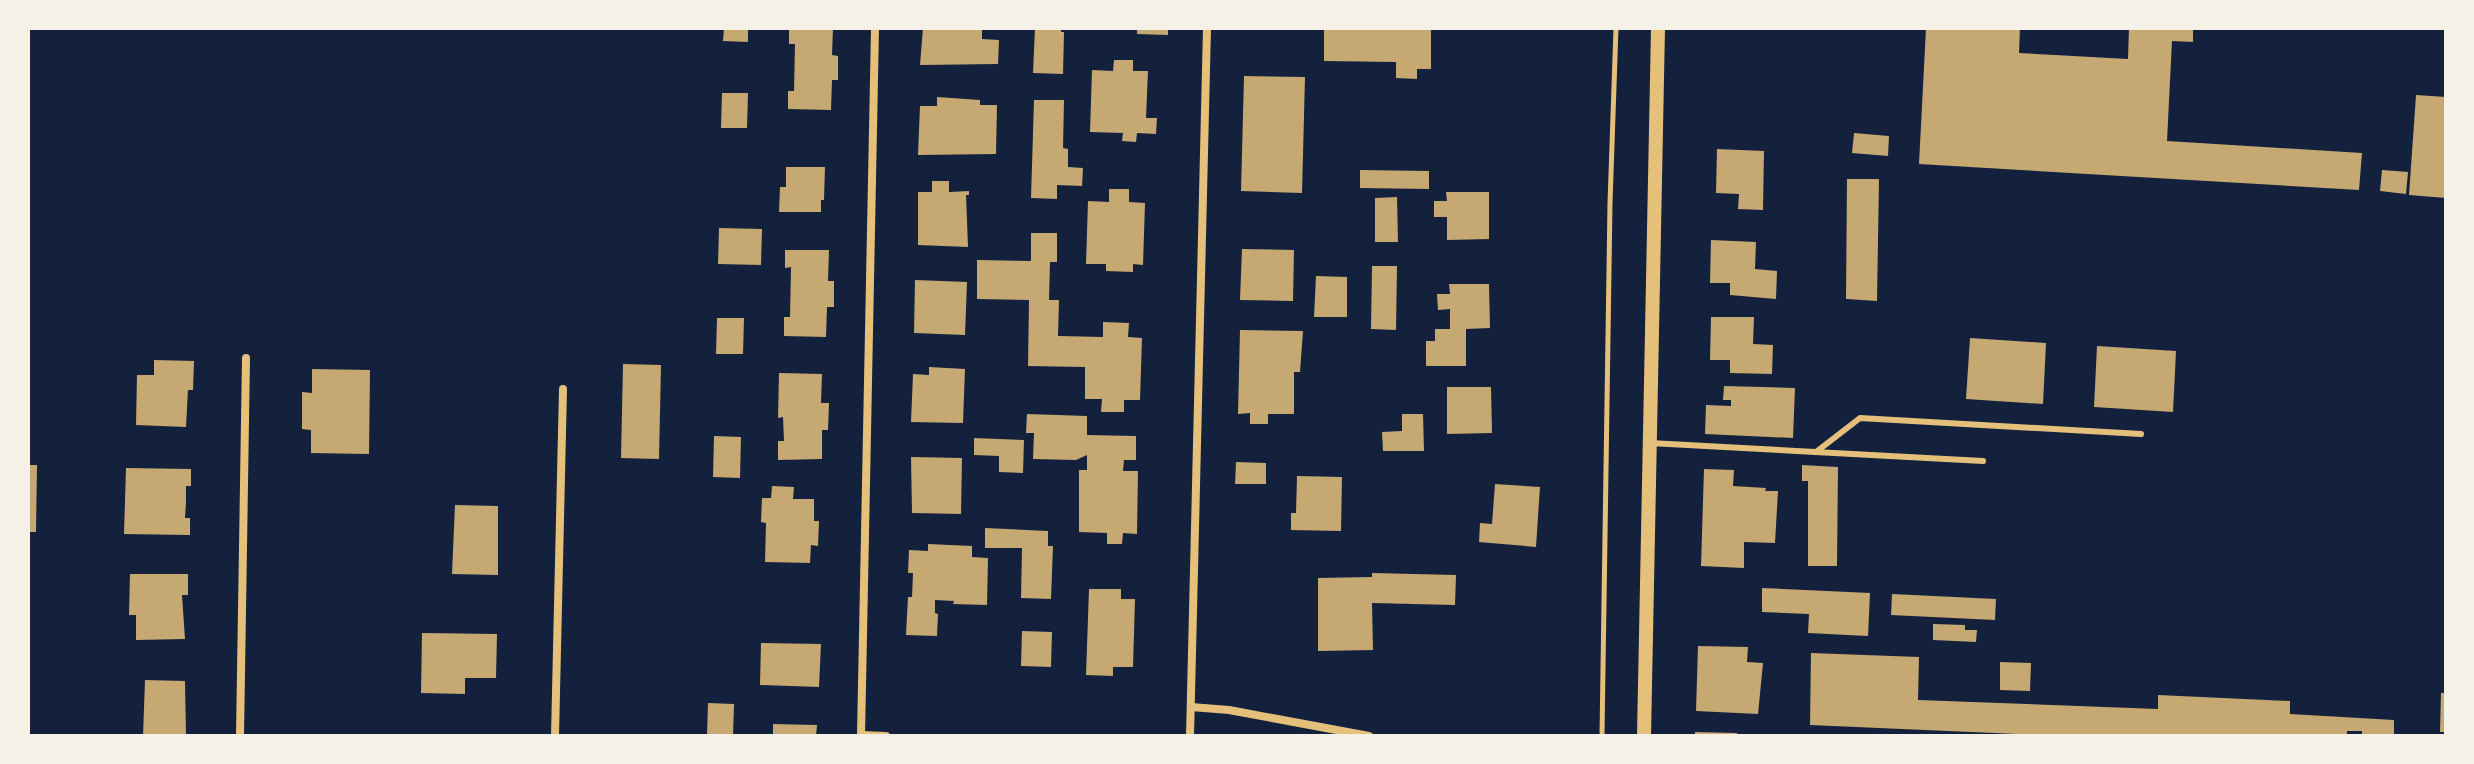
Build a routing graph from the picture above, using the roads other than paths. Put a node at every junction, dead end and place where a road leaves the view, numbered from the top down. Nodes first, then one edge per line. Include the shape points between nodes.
1 (875, 28) edge
2 (1207, 28) edge
3 (1658, 28) edge
4 (246, 358) dead end
5 (563, 389) dead end
6 (2141, 434) dead end
7 (1650, 443) junction
8 (1816, 452) junction
9 (1983, 461) dead end
10 (1191, 707) junction
11 (240, 736) edge
12 (555, 736) edge
13 (861, 736) edge
14 (886, 736) edge
15 (1190, 736) edge
16 (1369, 736) edge
17 (1644, 736) edge

1 - 13 street
2 - 10 street
3 - 7 street
4 - 11 street
5 - 12 street
6 - 8 lane via 1860,418
7 - 8 lane
7 - 17 street
8 - 9 lane
10 - 15 street
10 - 16 street
13 - 14 street

